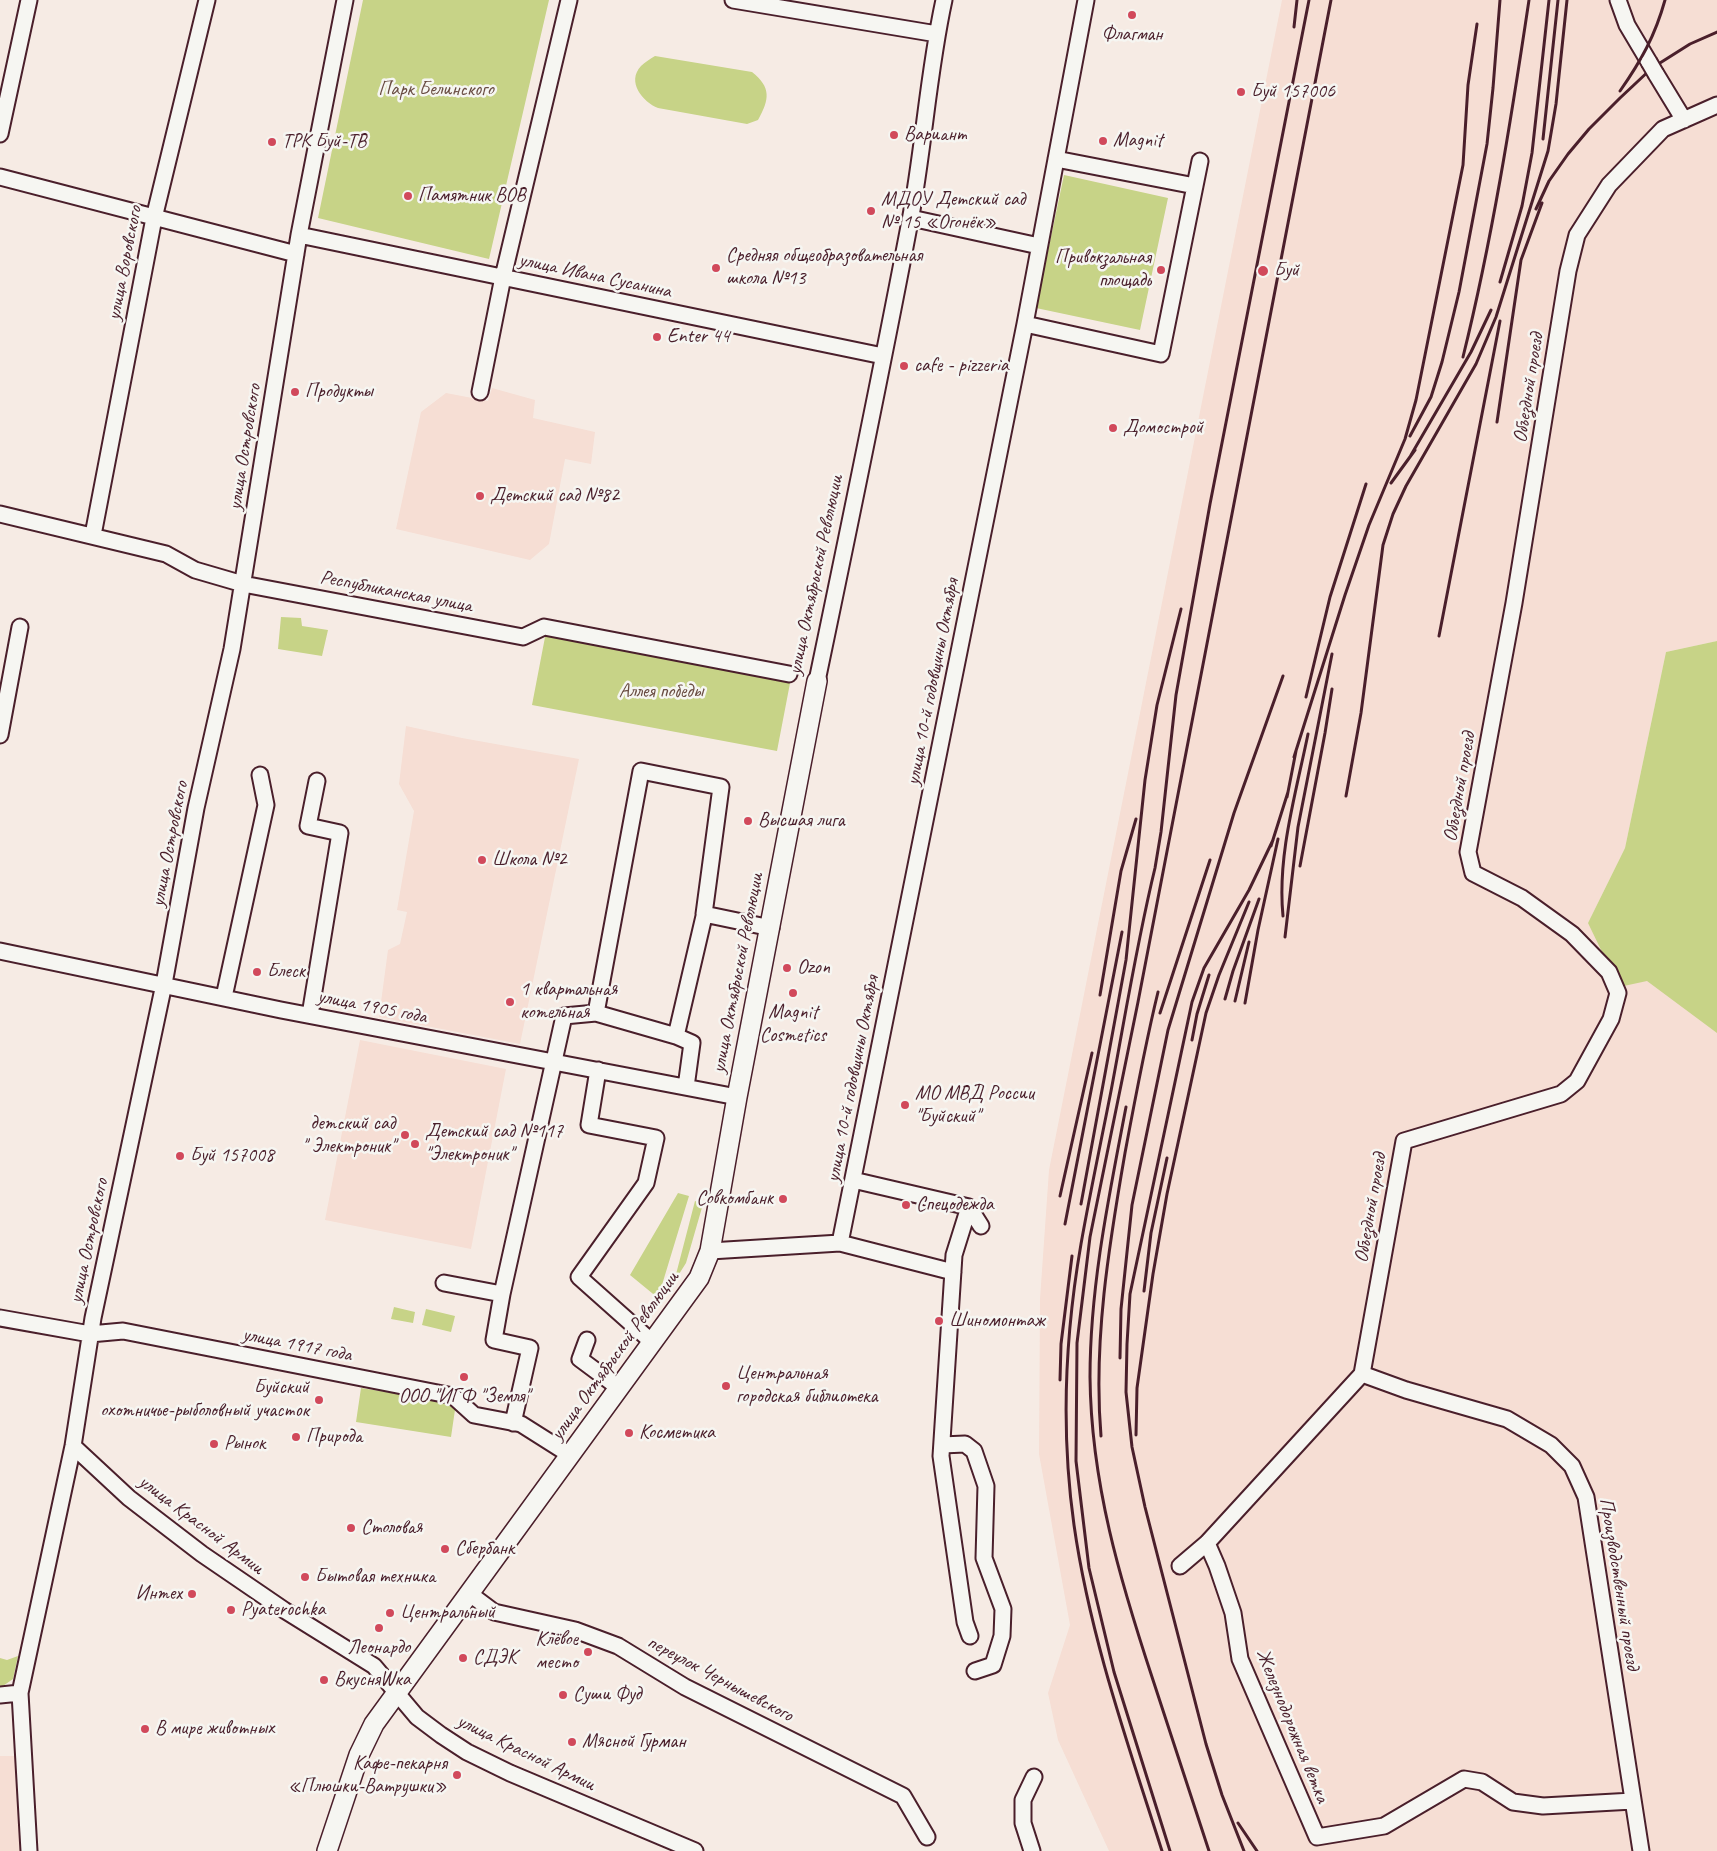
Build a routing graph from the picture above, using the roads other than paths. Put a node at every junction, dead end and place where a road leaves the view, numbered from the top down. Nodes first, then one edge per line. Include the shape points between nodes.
1 (29, 0) edge
2 (207, 0) edge
3 (345, 0) edge
4 (569, 0) edge
5 (733, 0) edge
6 (944, 0) edge
7 (1086, 0) edge
8 (1618, 0) edge
9 (754, 2) edge
10 (937, 34) junction
11 (1717, 105) edge
12 (1684, 120) junction
13 (0, 134) edge
14 (1056, 158) junction
15 (1200, 161) dead end
16 (0, 177) edge
17 (1195, 186) junction
18 (154, 218) junction
19 (911, 218) junction
20 (300, 235) junction
21 (1039, 246) junction
22 (296, 254) junction
23 (503, 277) junction
24 (1025, 324) junction
25 (883, 356) junction
26 (480, 392) dead end
27 (0, 514) edge
28 (93, 536) junction
29 (243, 584) junction
30 (20, 627) dead end
31 (789, 674) dead end
32 (817, 680) joint
33 (0, 735) edge
34 (260, 775) dead end
35 (317, 781) dead end
36 (705, 912) junction
37 (771, 928) junction
38 (0, 951) edge
39 (164, 984) junction
40 (224, 997) junction
41 (596, 1013) junction
42 (310, 1015) junction
43 (676, 1036) junction
44 (554, 1062) junction
45 (598, 1070) junction
46 (686, 1087) junction
47 (737, 1097) junction
48 (853, 1180) junction
49 (969, 1207) junction
50 (981, 1226) dead end
51 (840, 1243) junction
52 (710, 1251) junction
53 (952, 1272) junction
54 (444, 1282) dead end
55 (502, 1294) junction
56 (0, 1318) edge
57 (90, 1334) junction
58 (587, 1340) dead end
59 (652, 1342) junction
60 (1362, 1374) junction
61 (619, 1388) junction
62 (513, 1423) junction
63 (942, 1445) junction
64 (73, 1446) junction
65 (570, 1455) junction
66 (1207, 1544) junction
67 (1180, 1566) dead end
68 (470, 1594) junction
69 (970, 1636) dead end
70 (975, 1671) dead end
71 (397, 1692) junction
72 (20, 1693) junction
73 (0, 1695) edge
74 (1034, 1777) dead end
75 (1633, 1801) junction
76 (927, 1837) dead end
77 (29, 1851) edge
78 (327, 1851) edge
79 (695, 1851) edge
80 (1032, 1851) edge
81 (1641, 1851) edge

1 - 13 street
2 - 18 street, улица Воровского
3 - 20 street, улица Островского
4 - 23 street
5 - 9 street
6 - 10 street, улица Октябрьской Революции
7 - 14 street, улица 10-й годовщины Октября
8 - 12 street via 1627,25
9 - 10 street
10 - 19 street, улица Октябрьской Революции
11 - 12 street, Объездной проезд
12 - 60 street, Объездной проезд via 1663,129 1609,185 1578,235 1568,271 1514,602 1468,852 1474,873 1522,898 1572,934 1609,972 1618,993 1611,1020 1577,1081 1561,1094 1404,1141
14 - 17 street
14 - 21 street, улица 10-й годовщины Октября
15 - 17 street
16 - 18 street
17 - 24 street via 1161,354
18 - 22 street
18 - 28 street, улица Воровского
19 - 21 street
19 - 25 street, улица Октябрьской Революции
20 - 22 street, улица Островского
20 - 23 street, улица Ивана Сусанина
21 - 24 street, улица 10-й годовщины Октября
22 - 29 street, улица Островского
23 - 25 street, улица Ивана Сусанина
23 - 26 street
24 - 48 street, улица 10-й годовщины Октября
25 - 32 street, улица Октябрьской Революции
27 - 28 street, Республиканская улица
28 - 29 street, Республиканская улица via 166,554 195,570
29 - 31 street, Республиканская улица via 523,637 544,627
29 - 39 street, улица Островского via 232,649 196,808
30 - 33 street
32 - 37 main road, улица Октябрьской Революции
34 - 40 street via 266,805
35 - 42 street via 308,826 340,833
36 - 37 street
36 - 41 street via 720,787 641,771
36 - 43 street
37 - 47 main road, улица Октябрьской Революции
38 - 39 street, улица 1905 года
39 - 40 street, улица 1905 года
39 - 57 street, улица Островского
40 - 42 street, улица 1905 года
41 - 43 street
41 - 44 street via 564,1016
42 - 44 street, улица 1905 года
43 - 46 street via 692,1043
44 - 45 street, улица 1905 года
44 - 55 street
45 - 46 street, улица 1905 года
45 - 59 street via 589,1124 656,1138 646,1183 579,1277
46 - 47 street, улица 1905 года
47 - 52 main road, улица Октябрьской Революции
48 - 49 street
48 - 51 street, улица 10-й годовщины Октября
49 - 50 street
49 - 53 street
51 - 52 street
51 - 53 street
52 - 59 main road, улица Октябрьской Революции via 699,1278
53 - 63 street
54 - 55 street
55 - 62 street via 494,1340 530,1348
56 - 57 street, улица 1917 года
57 - 62 street, улица 1917 года via 123,1331 453,1396 474,1415
57 - 64 street, улица Островского
58 - 61 street via 580,1359
59 - 61 main road, улица Октябрьской Революции
60 - 66 street
60 - 75 street, Производственный проезд via 1507,1419 1551,1444 1572,1466 1586,1497
61 - 65 main road, улица Октябрьской Революции
62 - 65 street, улица 1917 года via 521,1424
63 - 69 street via 963,1612
63 - 70 street via 965,1444 974,1451 986,1486 984,1558 1003,1609 1002,1636 993,1665
64 - 71 street, улица Красной Армии via 129,1498 202,1554 374,1666
64 - 72 street, улица Островского
65 - 68 main road, улица Октябрьской Революции
66 - 67 street
66 - 75 street, Железнодорожная ветка via 1232,1614 1240,1659 1317,1837 1384,1826 1464,1779 1482,1782 1513,1802 1543,1806
68 - 71 main road, улица Октябрьской Революции
68 - 76 street, переулок Чернышевского via 494,1612 575,1630 618,1646 685,1687 903,1796
71 - 78 main road, улица Октябрьской Революции via 374,1724 359,1755
71 - 79 street, улица Красной Армии via 417,1717 467,1752
72 - 73 street
72 - 77 street, улица Островского
74 - 80 street via 1023,1800 1023,1823
75 - 81 street, Производственный проезд

